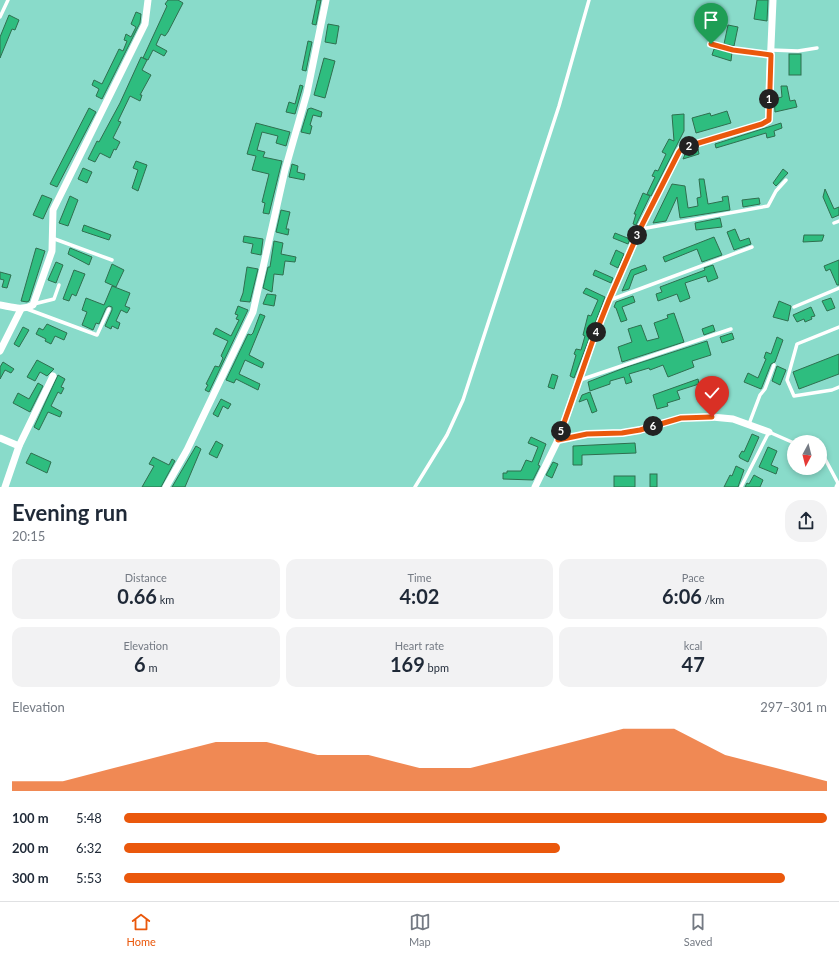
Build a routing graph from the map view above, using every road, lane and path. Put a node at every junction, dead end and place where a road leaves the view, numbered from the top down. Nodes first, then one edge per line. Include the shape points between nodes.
1 (8, 0) edge
2 (148, 0) edge
3 (326, 0) edge
4 (589, 0) edge
5 (774, 0) edge
6 (0, 17) edge
7 (711, 44) dead end
8 (817, 48) dead end
9 (771, 52) junction
10 (786, 180) dead end
11 (839, 221) edge
12 (834, 223) dead end
13 (640, 229) junction
14 (52, 238) junction
15 (752, 247) dead end
16 (112, 260) dead end
17 (58, 285) dead end
18 (839, 288) edge
19 (609, 300) junction
20 (0, 305) edge
21 (33, 305) junction
22 (794, 307) dead end
23 (24, 309) junction
24 (109, 309) dead end
25 (839, 327) edge
26 (731, 329) dead end
27 (0, 351) edge
28 (774, 365) dead end
29 (53, 376) dead end
30 (580, 380) junction
31 (839, 388) edge
32 (748, 424) junction
33 (769, 432) junction
34 (0, 438) edge
35 (558, 440) junction
36 (787, 440) edge
37 (19, 446) junction
38 (827, 464) edge
39 (839, 486) edge
40 (5, 487) edge
41 (166, 487) edge
42 (415, 487) edge
43 (535, 487) edge
44 (742, 487) edge

1 - 6 lane
2 - 14 street via 145,24 53,210
3 - 41 street via 307,93 285,170 253,312 187,450
4 - 42 lane via 558,106 463,400 447,435
5 - 9 street
7 - 9 lane via 733,50
8 - 9 lane
9 - 13 street via 769,120 681,149
10 - 13 lane via 768,206
11 - 12 lane
13 - 19 street
14 - 16 lane
14 - 21 street via 52,251
15 - 19 lane
17 - 21 lane via 54,299
18 - 22 lane
19 - 30 street
20 - 23 street
21 - 23 street
23 - 24 lane via 96,335
23 - 27 street
25 - 31 lane via 797,344 787,380 794,396
26 - 30 lane
28 - 32 lane
29 - 37 street
30 - 35 street
32 - 33 street
32 - 35 street via 733,419 712,417 681,418 640,430 587,434
33 - 36 lane
33 - 44 lane
34 - 37 street
35 - 43 street
37 - 40 street
38 - 39 lane

